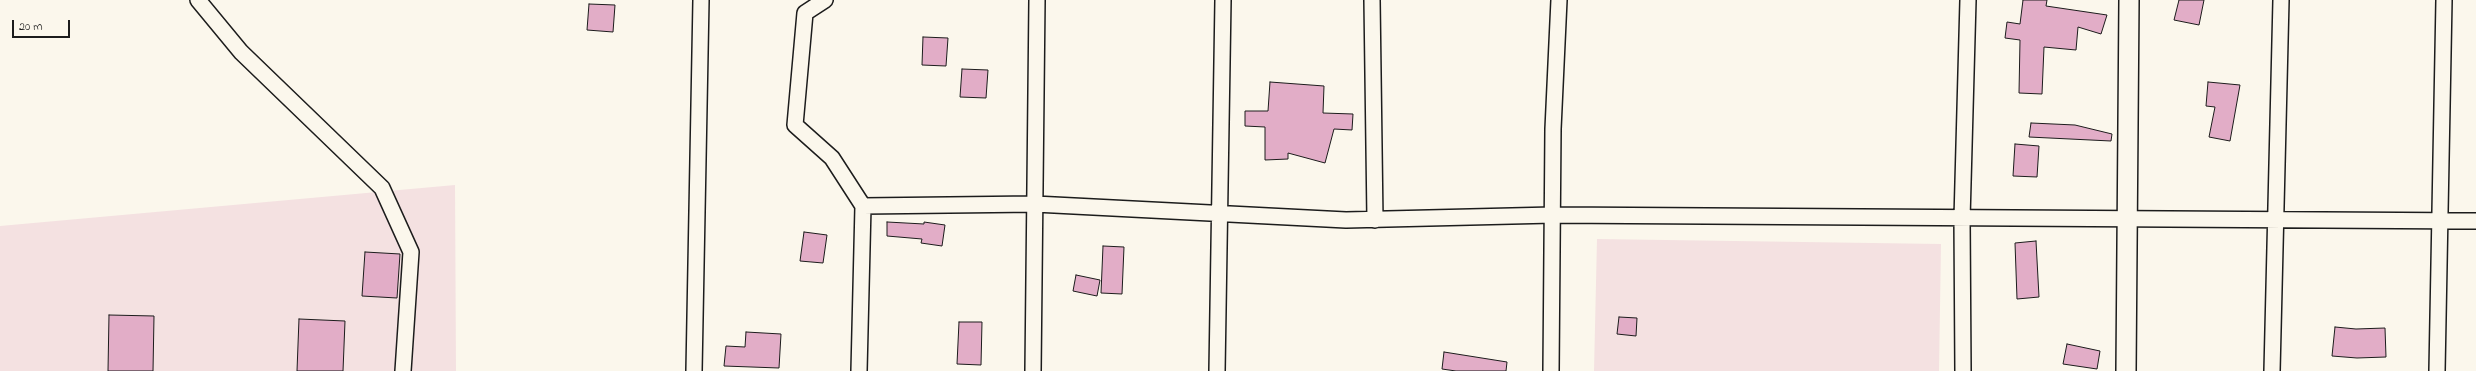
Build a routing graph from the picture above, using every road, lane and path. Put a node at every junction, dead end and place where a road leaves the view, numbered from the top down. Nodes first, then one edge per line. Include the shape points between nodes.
1 (198, 0) edge
2 (701, 0) edge
3 (825, 0) edge
4 (1037, 0) edge
5 (1223, 0) edge
6 (1372, 0) edge
7 (1560, 0) edge
8 (1968, 0) edge
9 (2129, 0) edge
10 (2280, 0) edge
11 (2444, 0) edge
12 (1035, 204) junction
13 (863, 206) junction
14 (1219, 214) junction
15 (1553, 215) junction
16 (1962, 219) junction
17 (1375, 220) junction
18 (2127, 220) junction
19 (2275, 221) junction
20 (2441, 221) junction
21 (2476, 221) edge
22 (403, 371) edge
23 (694, 371) edge
24 (859, 371) edge
25 (1033, 371) edge
26 (1217, 371) edge
27 (1551, 371) edge
28 (1963, 371) edge
29 (2126, 371) edge
30 (2272, 371) edge
31 (2437, 371) edge

1 - 22 street via 241,52 382,188 411,252
2 - 23 street
3 - 13 street via 805,13 795,125 832,158
4 - 12 street
5 - 14 street
6 - 17 street
7 - 15 street via 1553,129
8 - 16 street
9 - 18 street
10 - 19 street
11 - 20 street
12 - 13 street
12 - 14 street
12 - 25 street
13 - 24 street
14 - 17 street
14 - 26 street
15 - 16 street
15 - 17 street
15 - 27 street
16 - 18 street
16 - 28 street
18 - 19 street
18 - 29 street
19 - 20 street
19 - 30 street
20 - 21 street
20 - 31 street

